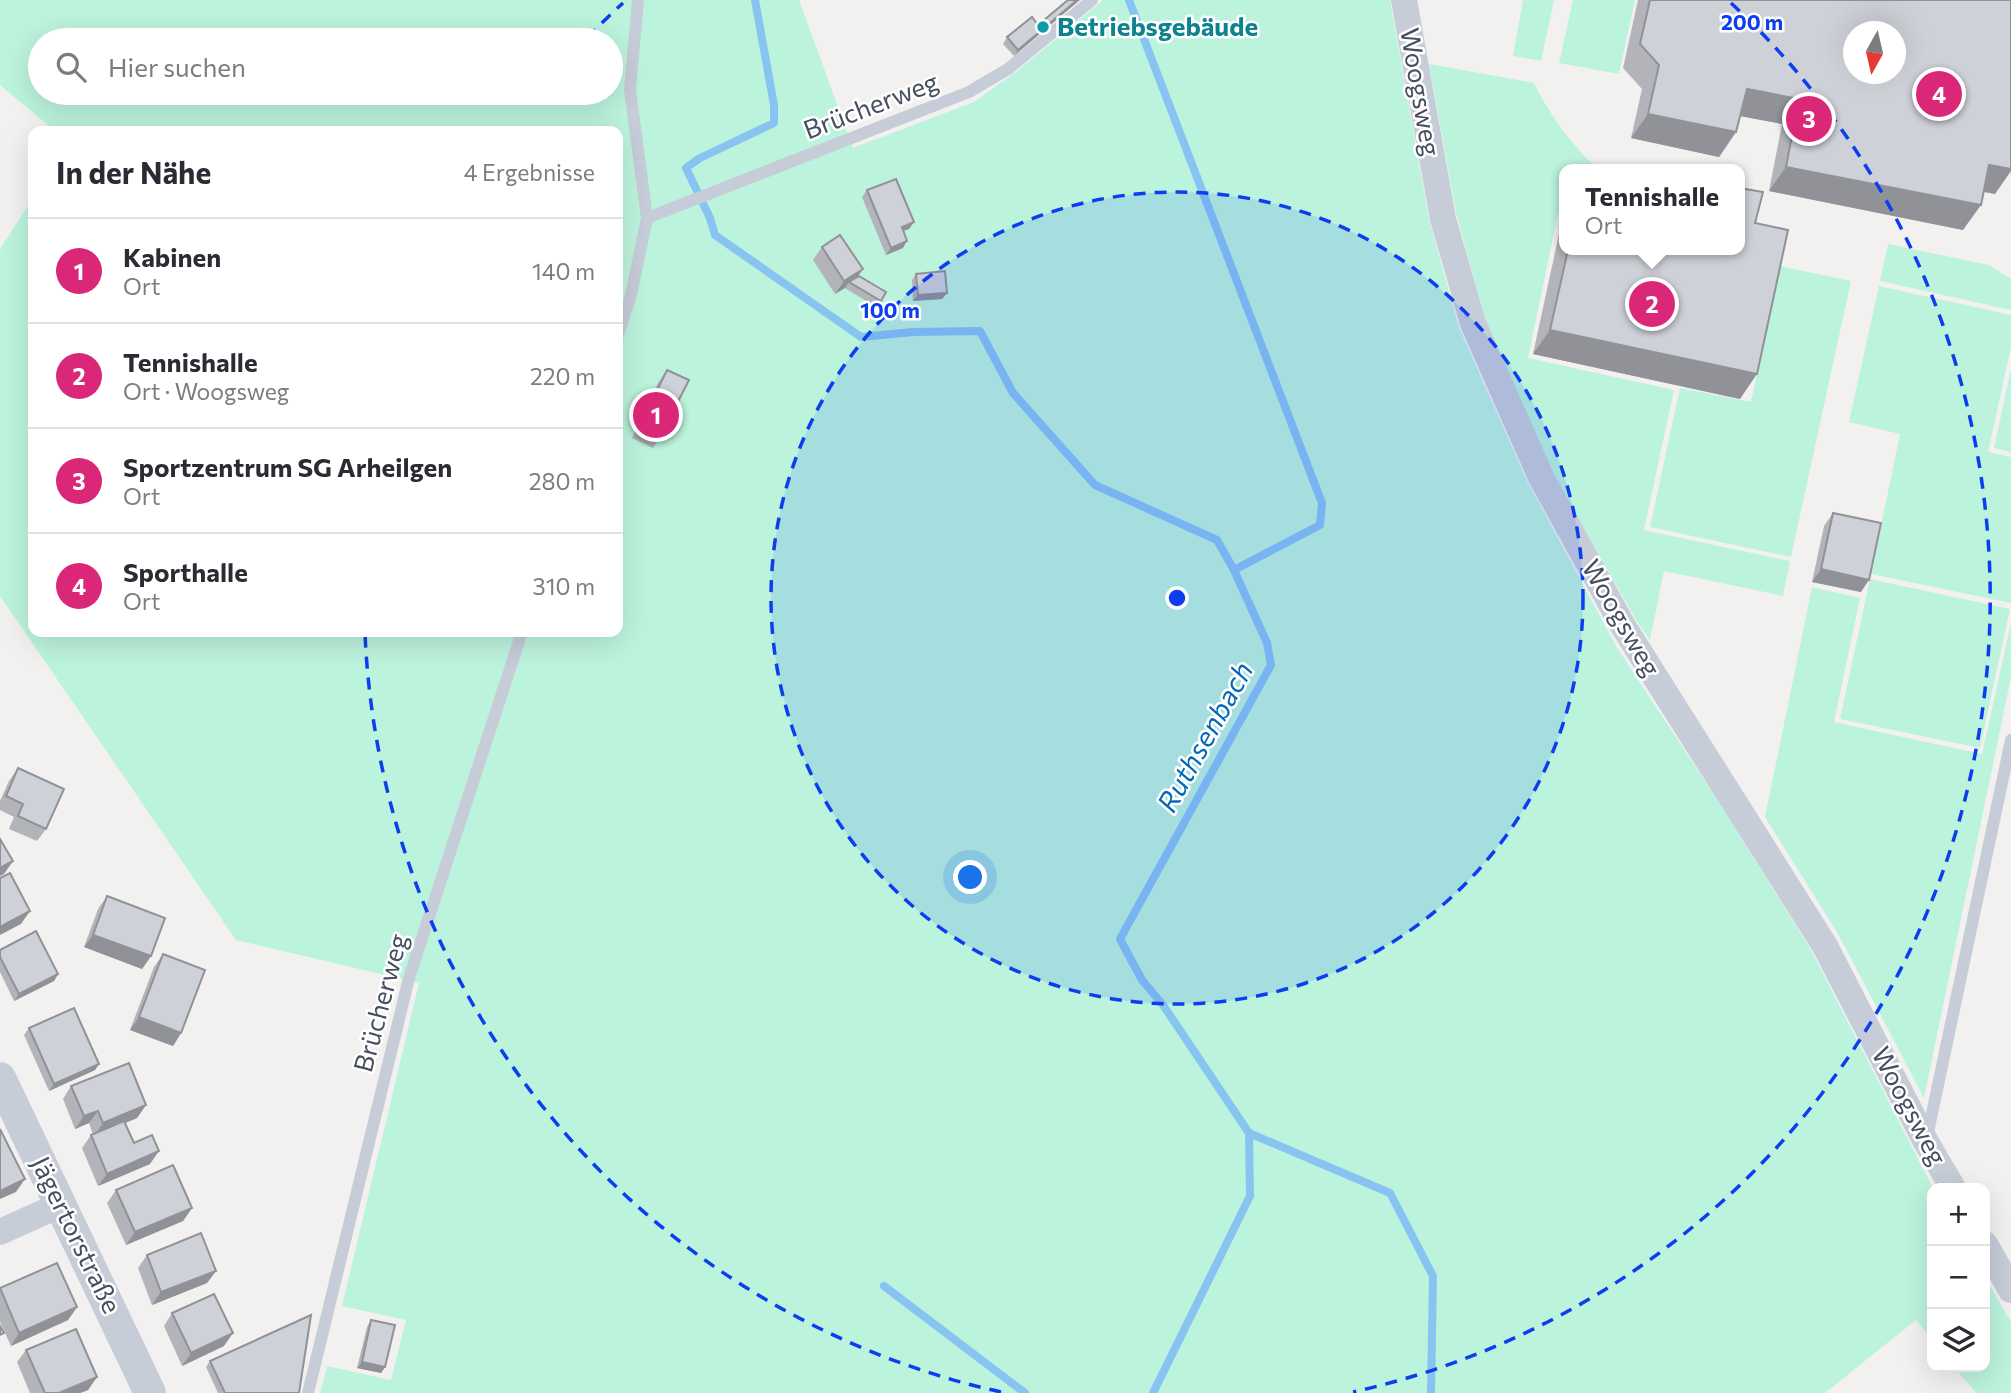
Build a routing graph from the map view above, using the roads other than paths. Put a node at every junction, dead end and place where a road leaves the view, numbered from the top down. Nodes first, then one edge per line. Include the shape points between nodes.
1 (638, 0) edge
2 (1092, 0) edge
3 (1404, 0) edge
4 (647, 218) junction
5 (623, 320) edge
6 (520, 637) edge
7 (2011, 740) edge
8 (0, 1078) edge
9 (1926, 1142) junction
10 (1950, 1183) edge
11 (62, 1204) junction
12 (0, 1232) edge
13 (1986, 1246) edge
14 (2011, 1290) edge
15 (150, 1393) edge
16 (308, 1393) edge

1 - 4 lane via 630,90
2 - 4 lane, Brücherweg via 1008,69 969,92
3 - 9 street, Woogsweg via 1441,206 1473,323 1541,477 1623,626 1825,946
4 - 5 lane
6 - 16 lane, Brücherweg via 409,978
7 - 9 lane
8 - 11 street, Jägertorstraße
9 - 10 street, Woogsweg
11 - 12 street
11 - 15 street, Jägertorstraße
13 - 14 street

